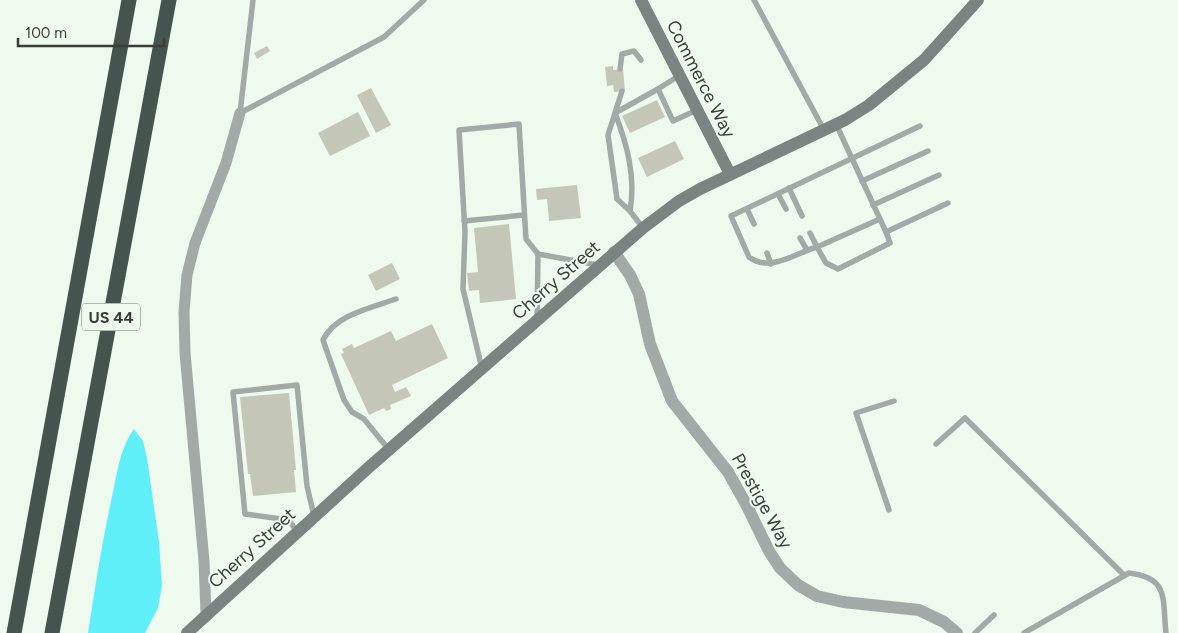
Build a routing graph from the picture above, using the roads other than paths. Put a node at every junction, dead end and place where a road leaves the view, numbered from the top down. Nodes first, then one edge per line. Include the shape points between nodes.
1 (129, 0) edge
2 (169, 0) edge
3 (253, 0) edge
4 (424, 0) edge
5 (640, 0) edge
6 (754, 0) edge
7 (978, 0) edge
8 (641, 60) dead end
9 (620, 69) dead end
10 (680, 75) junction
11 (658, 89) junction
12 (622, 91) dead end
13 (697, 109) junction
14 (240, 113) junction
15 (615, 113) junction
16 (920, 126) dead end
17 (830, 127) junction
18 (928, 150) dead end
19 (851, 158) junction
20 (730, 174) junction
21 (939, 174) dead end
22 (862, 181) junction
23 (789, 188) junction
24 (778, 194) junction
25 (948, 202) dead end
26 (873, 205) junction
27 (747, 209) junction
28 (786, 210) dead end
29 (630, 211) junction
30 (524, 215) junction
31 (802, 216) dead end
32 (880, 219) junction
33 (464, 221) junction
34 (754, 224) dead end
35 (643, 228) junction
36 (886, 232) junction
37 (810, 233) dead end
38 (800, 238) dead end
39 (817, 247) junction
40 (807, 250) junction
41 (614, 252) junction
42 (767, 253) dead end
43 (538, 254) junction
44 (771, 264) junction
45 (598, 265) junction
46 (396, 299) dead end
47 (537, 319) junction
48 (482, 369) junction
49 (894, 401) dead end
50 (936, 444) dead end
51 (388, 450) junction
52 (889, 510) dead end
53 (314, 516) junction
54 (297, 532) junction
55 (1124, 575) junction
56 (206, 614) junction
57 (994, 615) dead end
58 (14, 633) edge
59 (52, 633) edge
60 (187, 633) edge
61 (958, 633) edge
62 (974, 633) edge
63 (1024, 633) edge
64 (1166, 633) edge

1 - 58 highway, US 44
2 - 59 highway, US 44
3 - 14 lane
4 - 14 lane via 384,37
5 - 10 main road, Commerce Way
6 - 17 lane
7 - 17 main road, Cherry Street via 900,82 869,106
8 - 9 lane via 634,51 627,51 622,54
10 - 11 lane
10 - 13 main road, Commerce Way
11 - 13 lane via 674,122
11 - 15 lane
12 - 15 lane
13 - 20 main road, Commerce Way
14 - 56 street via 226,163 195,242 187,275 184,312 184,353
15 - 29 lane via 627,144 633,194
15 - 29 lane via 608,134 617,199
16 - 19 lane
17 - 19 lane
17 - 20 main road, Cherry Street
18 - 22 lane
19 - 22 lane
19 - 23 lane
20 - 35 main road, Cherry Street via 679,201
21 - 26 lane
22 - 26 lane
23 - 24 lane
23 - 31 lane
24 - 27 lane
24 - 28 lane
25 - 36 lane
26 - 32 lane
27 - 34 lane
27 - 44 lane via 731,216 749,257 762,264
29 - 35 lane
30 - 33 lane
30 - 33 lane via 519,124 459,130
30 - 43 lane via 526,239
32 - 36 lane
32 - 39 lane
33 - 48 lane via 463,289
35 - 41 main road, Cherry Street
36 - 39 lane via 890,243 838,269 826,263
37 - 39 lane
38 - 40 lane
39 - 40 lane
40 - 44 lane
41 - 45 main road, Cherry Street
41 - 61 street, Prestige Way via 639,294 650,344 672,401 728,472 768,552 780,568 798,585 817,596 919,610
42 - 44 lane
43 - 45 lane
43 - 47 lane
45 - 47 main road, Cherry Street
46 - 51 lane via 350,316 329,328 323,340 348,406 364,419
47 - 48 main road, Cherry Street
48 - 51 main road, Cherry Street
49 - 52 lane via 856,413
50 - 55 lane via 964,418
51 - 53 main road, Cherry Street
53 - 54 main road, Cherry Street
53 - 54 lane via 307,486 297,385 233,392 245,514 289,520
54 - 56 main road, Cherry Street
55 - 63 lane
55 - 64 lane via 1129,572 1155,580 1161,590
56 - 60 main road, Cherry Street
57 - 62 lane

